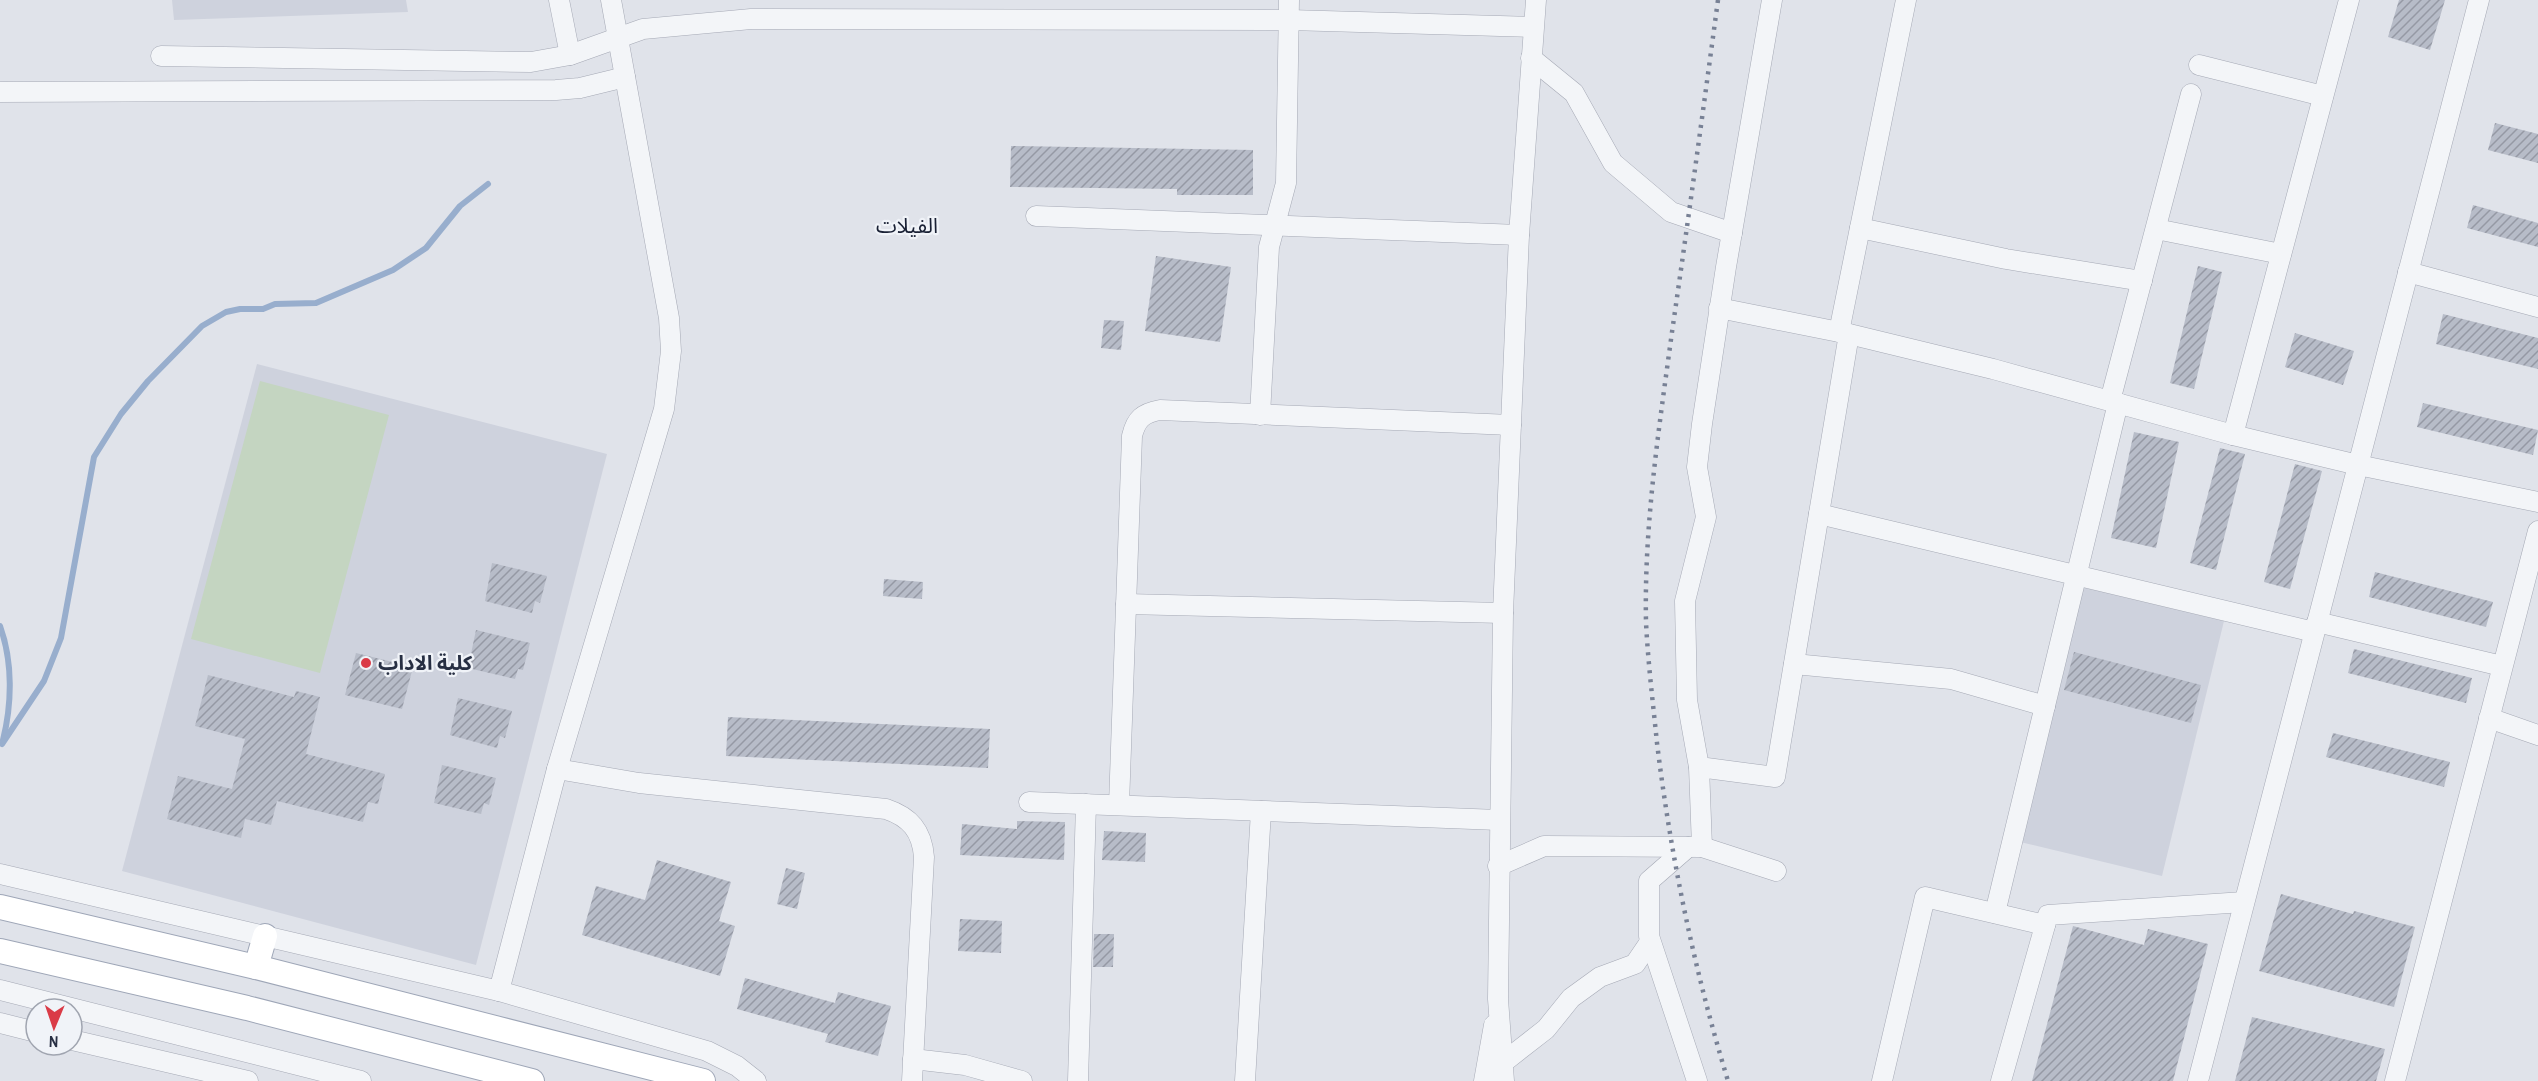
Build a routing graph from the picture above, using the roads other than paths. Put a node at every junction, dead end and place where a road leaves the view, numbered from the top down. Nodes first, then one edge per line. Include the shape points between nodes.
1 (559, 0) edge
2 (611, 0) edge
3 (1289, 0) edge
4 (1536, 0) edge
5 (1772, 0) edge
6 (1906, 0) edge
7 (2349, 0) edge
8 (2479, 0) edge
9 (788, 9) edge
10 (1289, 20) junction
11 (1533, 27) junction
12 (619, 36) junction
13 (570, 55) junction
14 (161, 56) dead end
15 (1531, 58) junction
16 (2199, 65) dead end
17 (626, 77) junction
18 (0, 92) edge
19 (2191, 94) dead end
20 (2324, 96) junction
21 (1036, 216) dead end
22 (1275, 226) junction
23 (1860, 228) junction
24 (2156, 229) junction
25 (1731, 233) junction
26 (1519, 235) junction
27 (2281, 255) junction
28 (2408, 272) junction
29 (2142, 280) junction
30 (2538, 307) edge
31 (1719, 308) junction
32 (1844, 333) junction
33 (2114, 402) junction
34 (1260, 415) junction
35 (1511, 425) junction
36 (2234, 435) junction
37 (2358, 465) junction
38 (2538, 502) edge
39 (1819, 514) junction
40 (2538, 531) edge
41 (2076, 575) junction
42 (1126, 604) junction
43 (1503, 613) junction
44 (2316, 627) junction
45 (1794, 664) junction
46 (2502, 666) junction
47 (2045, 706) junction
48 (2488, 718) junction
49 (2538, 735) edge
50 (1699, 767) junction
51 (557, 769) junction
52 (1029, 802) dead end
53 (1086, 804) junction
54 (1119, 806) junction
55 (1261, 811) junction
56 (1499, 820) junction
57 (1695, 847) junction
58 (1498, 866) junction
59 (1776, 871) dead end
60 (0, 874) edge
61 (2244, 902) junction
62 (0, 907) edge
63 (1995, 913) junction
64 (2045, 925) junction
65 (265, 936) junction
66 (1650, 942) junction
67 (0, 951) edge
68 (256, 967) junction
69 (0, 990) edge
70 (499, 991) junction
71 (1498, 999) junction
72 (0, 1023) edge
73 (24, 1029) edge
74 (84, 1043) edge
75 (914, 1059) junction
76 (1505, 1061) junction
77 (248, 1081) edge
78 (361, 1081) edge
79 (532, 1081) edge
80 (703, 1081) edge
81 (756, 1081) edge
82 (912, 1081) edge
83 (1022, 1081) edge
84 (1078, 1081) edge
85 (1245, 1081) edge
86 (1484, 1081) edge
87 (1504, 1081) edge
88 (1697, 1081) edge
89 (1882, 1081) edge
90 (2001, 1081) edge
91 (2198, 1081) edge
92 (2395, 1081) edge

1 - 13 street
2 - 12 street
3 - 10 street
4 - 11 street
5 - 25 street
6 - 23 street
7 - 20 street
8 - 28 street
9 - 10 street
9 - 12 street via 643,29
10 - 11 street
10 - 22 street via 1286,183
11 - 15 street
12 - 13 street
12 - 17 street
13 - 14 street via 531,62
15 - 25 street via 1574,93 1613,163 1671,212
15 - 26 street
16 - 20 street
17 - 18 street via 556,90
17 - 51 street via 669,318 669,382
19 - 24 street
20 - 27 street
21 - 22 street
22 - 26 street
22 - 34 street via 1269,247
23 - 29 street via 2006,259
23 - 32 street
24 - 27 street
24 - 29 street
25 - 31 street
26 - 35 street
27 - 36 street
28 - 30 street
28 - 37 street
29 - 33 street
31 - 32 street
31 - 50 street via 1697,467 1706,517 1686,601 1687,700
32 - 33 street
32 - 39 street
33 - 36 street
33 - 41 street
34 - 35 street
34 - 42 street via 1160,411 1149,412 1135,425
35 - 43 street
36 - 37 street
37 - 38 street
37 - 44 street
39 - 41 street
39 - 45 street
40 - 46 street
41 - 44 street
41 - 47 street
42 - 43 street
42 - 54 street
43 - 56 street
44 - 46 street
44 - 61 street
45 - 47 street via 1951,678
45 - 50 street via 1775,777
46 - 48 street
47 - 63 street
48 - 49 street
48 - 92 street
50 - 57 street
51 - 70 street
51 - 75 street via 650,784 886,809 910,821 918,831 924,857
52 - 53 street
53 - 54 street
53 - 84 street
54 - 55 street
55 - 56 street
55 - 85 street
56 - 58 street
57 - 58 street via 1544,846
57 - 59 street
57 - 66 street via 1649,881
58 - 71 street
60 - 65 street
61 - 64 street via 2048,915
61 - 91 street
62 - 68 main road
63 - 64 street
63 - 89 street via 1925,897
64 - 90 street
65 - 68 main road
65 - 70 street
66 - 76 street via 1635,964 1600,977 1571,998 1546,1029
66 - 88 street
67 - 79 main road via 246,1008
68 - 80 main road
69 - 78 street
70 - 81 street via 707,1052 737,1066
71 - 76 street
71 - 86 street
72 - 73 street
74 - 77 street
75 - 82 street
75 - 83 street via 964,1065
76 - 87 street

